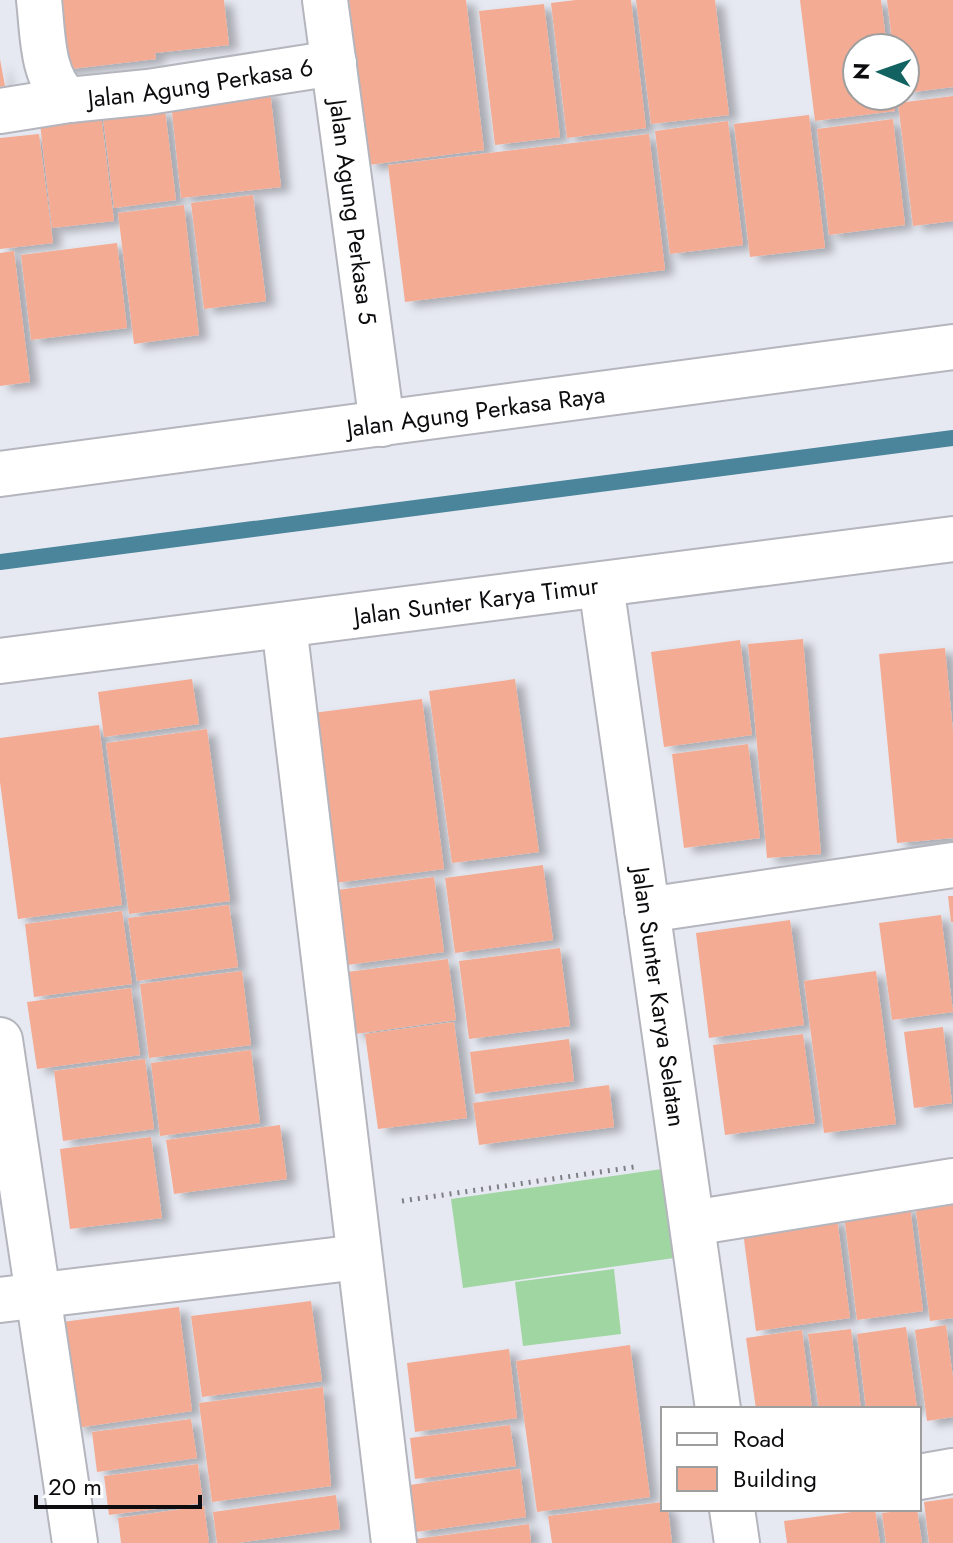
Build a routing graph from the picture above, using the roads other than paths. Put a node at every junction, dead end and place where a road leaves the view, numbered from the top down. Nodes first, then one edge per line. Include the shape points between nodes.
1 (39, 0) edge
2 (325, 0) edge
3 (334, 63) junction
4 (69, 100) junction
5 (0, 111) edge
6 (953, 347) edge
7 (382, 424) junction
8 (0, 474) edge
9 (953, 539) edge
10 (601, 585) junction
11 (284, 625) junction
12 (0, 661) edge
13 (953, 865) edge
14 (647, 910) junction
15 (0, 1040) edge
16 (953, 1181) edge
17 (692, 1223) junction
18 (359, 1257) junction
19 (19, 1298) edge
20 (718, 1407) edge
21 (953, 1471) edge
22 (921, 1477) edge
23 (732, 1511) edge
24 (75, 1543) edge
25 (394, 1543) edge
26 (737, 1543) edge

1 - 4 street, Jalan Agung Perkasa 6 via 49,71 56,91
2 - 3 street, Jalan Agung Perkasa 5
3 - 4 street, Jalan Agung Perkasa 6
3 - 7 street, Jalan Agung Perkasa 5
4 - 5 street, Jalan Agung Perkasa 6
6 - 7 street, Jalan Agung Perkasa Raya
7 - 8 street, Jalan Agung Perkasa Raya
9 - 10 street, Jalan Sunter Karya Timur
10 - 11 street, Jalan Sunter Karya Timur
10 - 14 street, Jalan Sunter Karya Selatan
11 - 12 street, Jalan Sunter Karya Timur
11 - 18 street
13 - 14 street
14 - 17 street, Jalan Sunter Karya Selatan
15 - 19 street
16 - 17 street
17 - 20 street, Jalan Sunter Karya Selatan
18 - 19 street
18 - 25 street
19 - 24 street
21 - 22 street
23 - 26 street

